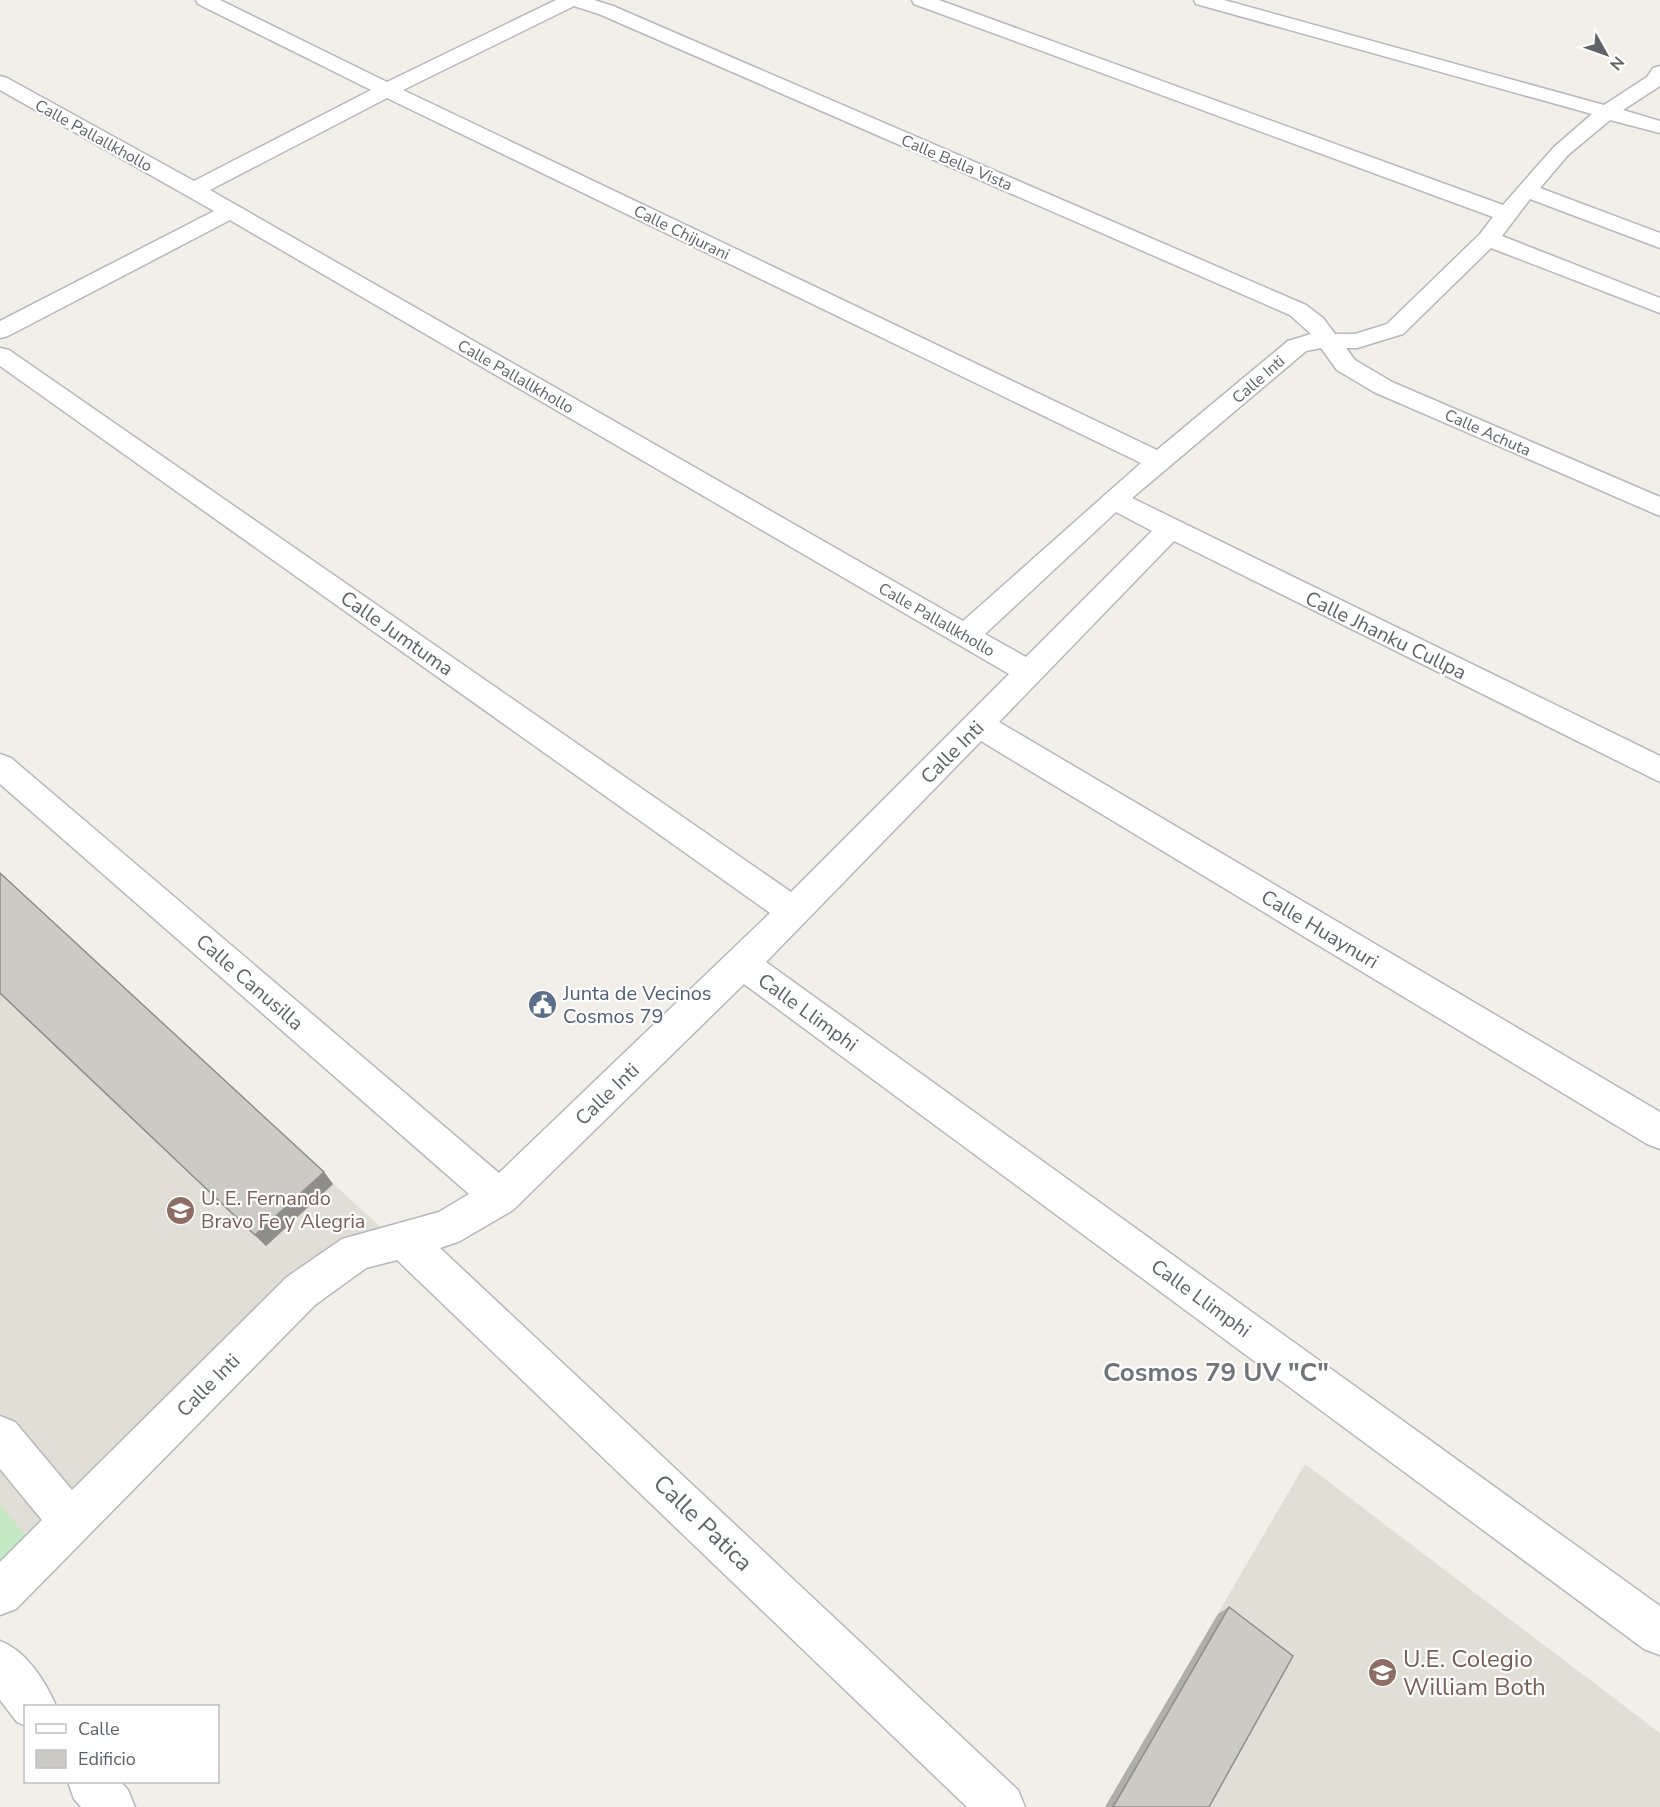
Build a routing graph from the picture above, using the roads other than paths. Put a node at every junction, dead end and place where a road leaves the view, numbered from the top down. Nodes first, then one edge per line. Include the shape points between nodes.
1 (205, 0) edge
2 (573, 0) edge
3 (626, 0) edge
4 (921, 0) edge
5 (1203, 0) edge
6 (606, 10) junction
7 (1660, 72) edge
8 (0, 82) edge
9 (387, 90) junction
10 (1607, 112) junction
11 (1660, 127) edge
12 (194, 190) junction
13 (1526, 190) junction
14 (230, 212) junction
15 (1508, 215) junction
16 (1488, 239) junction
17 (1660, 241) edge
18 (1660, 306) edge
19 (0, 331) edge
20 (1327, 341) junction
21 (0, 355) edge
22 (1161, 462) junction
23 (1113, 500) junction
24 (1660, 507) edge
25 (1170, 529) junction
26 (965, 636) junction
27 (1030, 673) junction
28 (979, 725) junction
29 (0, 766) edge
30 (1660, 770) edge
31 (794, 912) junction
32 (742, 964) junction
33 (1660, 1132) edge
34 (500, 1197) junction
35 (404, 1240) junction
36 (0, 1437) edge
37 (71, 1522) junction
38 (0, 1593) edge
39 (1660, 1633) edge
40 (0, 1663) edge
41 (32, 1705) edge
42 (92, 1783) edge
43 (111, 1807) edge
44 (1002, 1807) edge

1 - 9 street, Calle Chijurani
2 - 6 street, Calle Bella Vista
2 - 9 street
3 - 6 street
4 - 15 street
5 - 10 street
6 - 20 street, Calle Bella Vista via 1298,310 1315,323
7 - 10 street, Calle Inti via 1654,81
8 - 12 street, Calle Pallallkhollo
9 - 12 street
9 - 22 street, Calle Chijurani
10 - 11 street
10 - 13 street, Calle Inti via 1561,151
12 - 14 street, Calle Pallallkhollo
13 - 15 street, Calle Inti
13 - 17 street
14 - 19 street
14 - 26 street, Calle Pallallkhollo
15 - 16 street, Calle Inti
16 - 18 street
16 - 20 street, Calle Inti via 1395,329 1357,341
20 - 22 street, Calle Inti via 1297,346
20 - 24 street, Calle Achuta via 1346,365 1383,387
21 - 31 street, Calle Jumtuma
22 - 23 street, Calle Inti
23 - 25 street, Calle Jhanku Cullpa
23 - 26 street, Calle Inti
25 - 27 street, Calle Inti
25 - 30 street, Calle Jhanku Cullpa
26 - 27 street, Calle Pallallkhollo
27 - 28 street, Calle Inti
28 - 31 street, Calle Inti
28 - 33 street, Calle Huaynuri
29 - 34 street, Calle Canusilla
31 - 32 street, Calle Inti
32 - 34 street, Calle Inti
32 - 39 street, Calle Llimphi
34 - 35 street, Calle Inti via 447,1228
35 - 37 street, Calle Inti via 356,1252 301,1290
35 - 44 street, Calle Patica
36 - 37 street
37 - 38 street, Calle Inti
40 - 41 street
42 - 43 street

